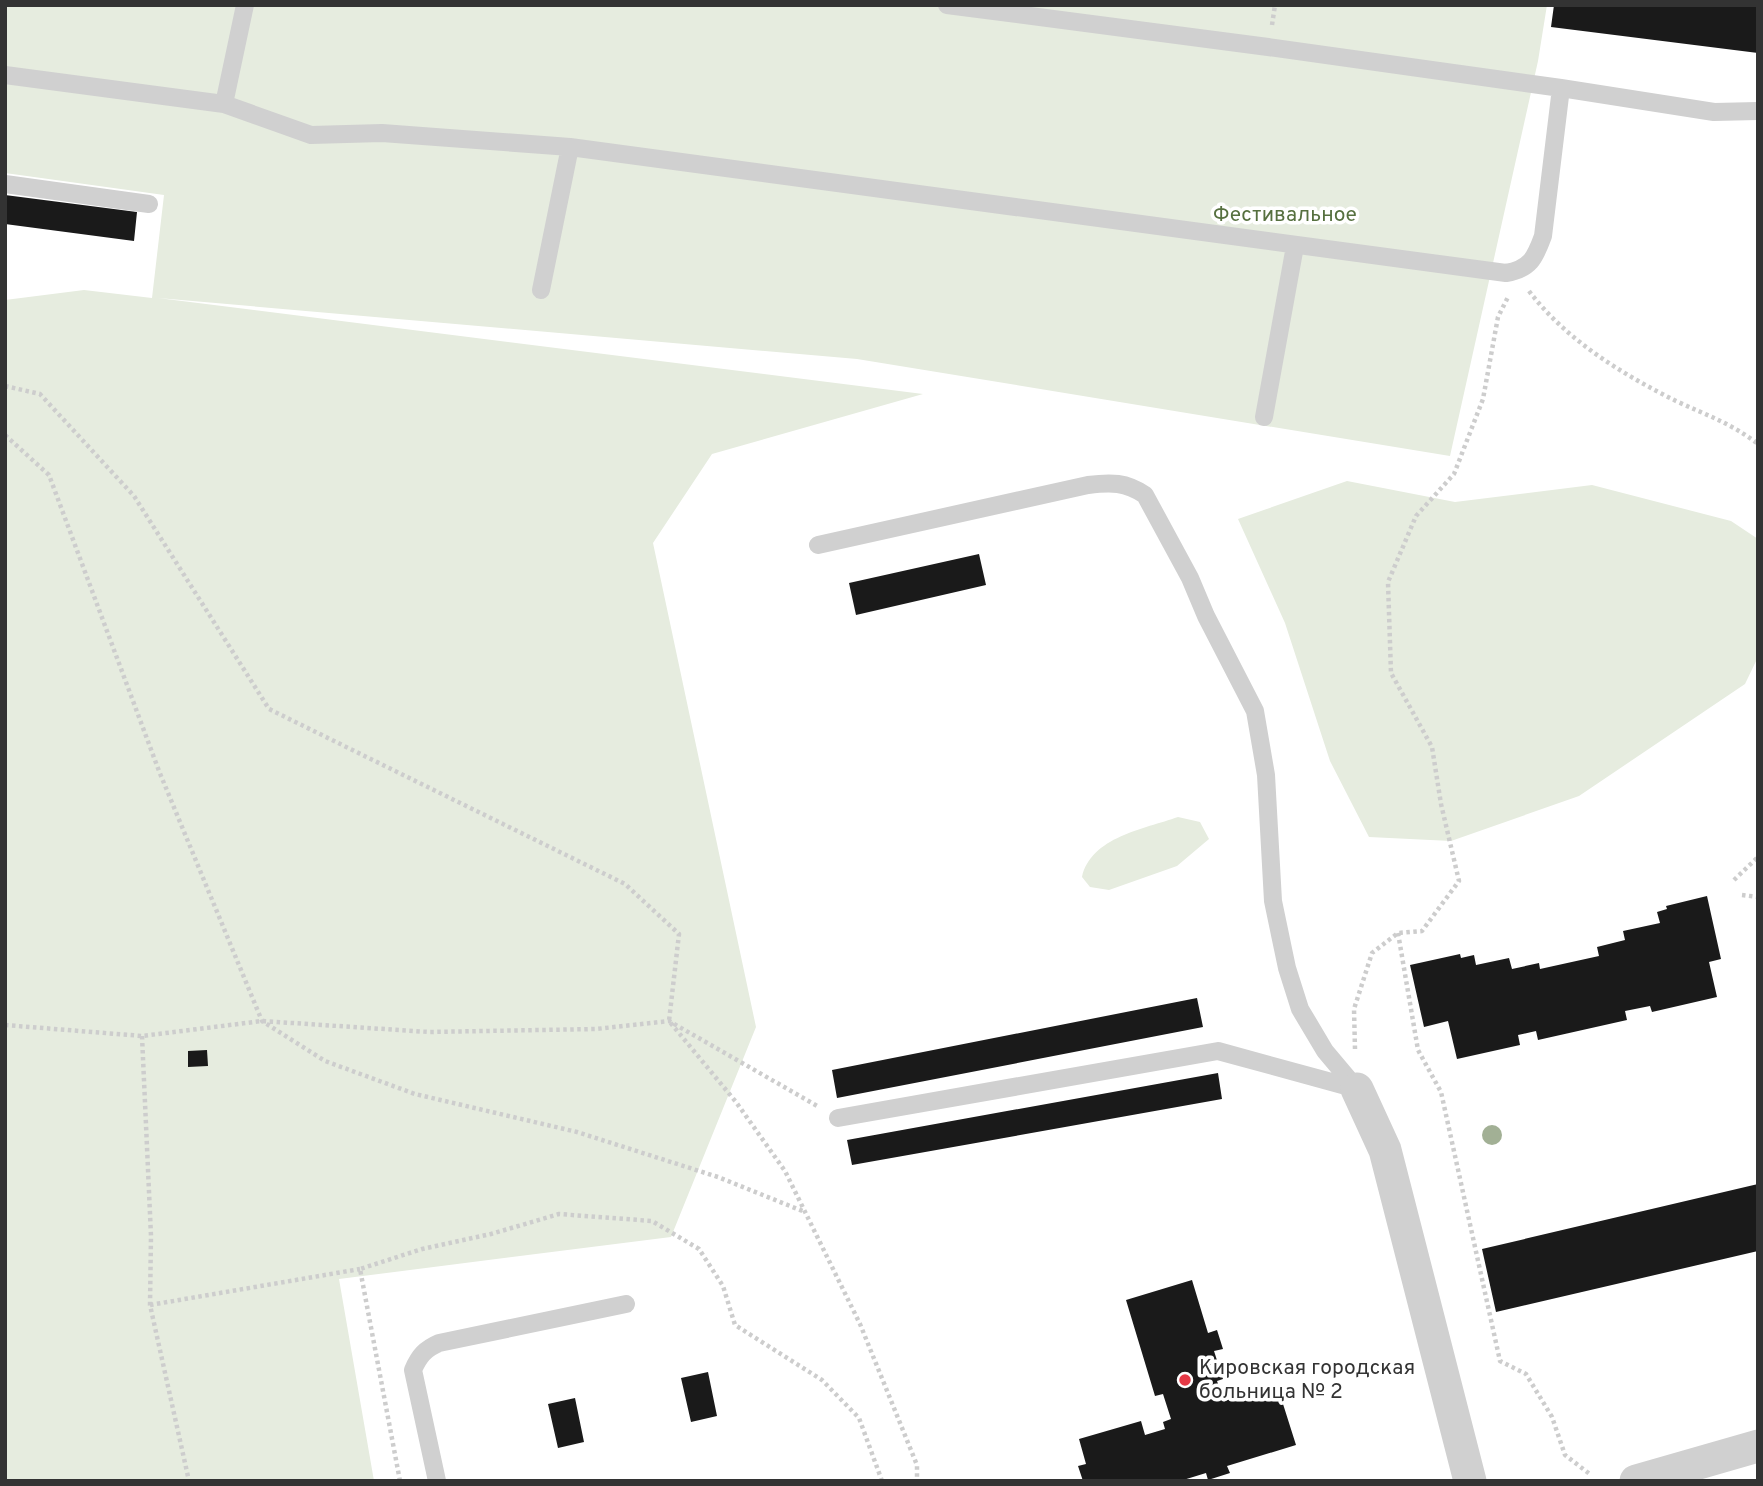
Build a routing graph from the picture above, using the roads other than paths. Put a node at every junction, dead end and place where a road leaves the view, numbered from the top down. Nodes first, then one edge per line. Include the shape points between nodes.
1 (244, 5) edge
2 (947, 5) edge
3 (5, 75) edge
4 (1561, 88) junction
5 (224, 104) junction
6 (1758, 111) edge
7 (570, 147) junction
8 (5, 184) edge
9 (149, 204) dead end
10 (1295, 246) junction
11 (541, 290) dead end
12 (1264, 417) dead end
13 (818, 545) dead end
14 (1357, 1089) junction
15 (838, 1118) road end
16 (626, 1304) dead end
17 (1758, 1446) edge
18 (437, 1481) edge
19 (1470, 1481) edge
20 (1636, 1481) edge

1 - 5 lane
2 - 4 lane
3 - 5 lane
4 - 6 lane via 1714,113
4 - 10 lane via 1543,236 1536,256 1521,271 1506,274
5 - 7 lane via 311,135 382,133
7 - 10 lane
7 - 11 lane
8 - 9 lane
10 - 12 lane
13 - 14 lane via 1088,485 1115,482 1145,495 1255,711 1266,775 1273,901 1287,968 1300,1009 1325,1051
14 - 15 lane via 1218,1051
14 - 19 street via 1385,1150
16 - 18 lane via 427,1349 414,1370
17 - 20 street

